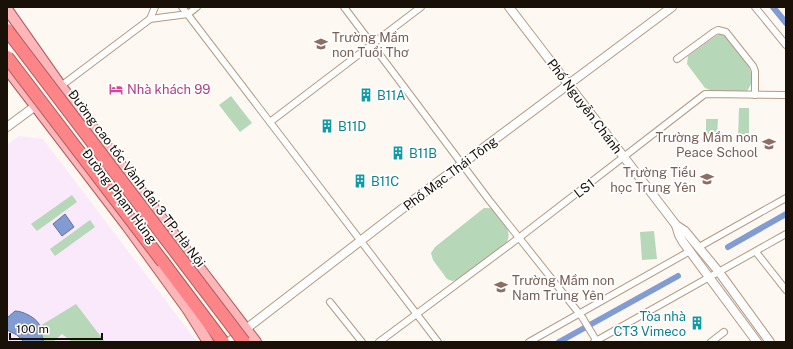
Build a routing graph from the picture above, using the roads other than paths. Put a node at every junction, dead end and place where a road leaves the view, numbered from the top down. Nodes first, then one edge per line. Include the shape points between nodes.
1 (155, 7) edge
2 (182, 7) edge
3 (197, 7) edge
4 (344, 7) edge
5 (421, 7) edge
6 (509, 7) edge
7 (672, 7) edge
8 (754, 7) edge
9 (7, 9) edge
10 (188, 14) junction
11 (150, 19) junction
12 (7, 30) edge
13 (372, 44) junction
14 (786, 45) edge
15 (7, 57) edge
16 (677, 59) dead end
17 (7, 69) edge
18 (569, 84) junction
19 (61, 86) junction
20 (755, 95) junction
21 (786, 95) edge
22 (34, 106) junction
23 (270, 122) junction
24 (7, 127) edge
25 (623, 157) junction
26 (463, 164) junction
27 (786, 198) edge
28 (676, 225) junction
29 (162, 234) junction
30 (786, 234) edge
31 (520, 237) junction
32 (360, 242) junction
33 (699, 247) junction
34 (690, 251) junction
35 (756, 252) junction
36 (163, 262) junction
37 (719, 272) junction
38 (709, 278) junction
39 (785, 286) edge
40 (330, 302) dead end
41 (416, 314) junction
42 (580, 315) junction
43 (246, 330) junction
44 (724, 332) dead end
45 (595, 341) edge
46 (208, 342) edge
47 (217, 342) edge
48 (223, 342) edge
49 (230, 342) edge
50 (244, 342) edge
51 (251, 342) edge
52 (256, 342) edge
53 (362, 342) edge
54 (379, 342) edge
55 (438, 342) edge
56 (529, 342) edge
57 (711, 342) edge
58 (757, 342) edge
59 (770, 342) edge

1 - 11 street
2 - 10 street
3 - 10 street
4 - 13 street
5 - 13 street
6 - 18 street, Phố Nguyễn Chánh
7 - 18 street, Phố Mạc Thái Tông
8 - 14 street
9 - 19 main road, Đường Phạm Hùng
10 - 11 street
10 - 23 street
11 - 19 street
12 - 29 highway, Đường cao tốc Vành đai 3 TP. Hà Nội, bridge
13 - 23 street
13 - 26 street
15 - 36 highway, bridge
16 - 20 street via 714,32 726,32 753,66
17 - 22 main road, Đường Phạm Hùng
18 - 25 street, Phố Nguyễn Chánh
18 - 26 street, Phố Mạc Thái Tông
19 - 22 main road
19 - 43 main road, Đường Phạm Hùng
20 - 21 street, LS1
20 - 25 street, LS1 via 704,94
22 - 24 street
22 - 46 main road, Đường Phạm Hùng via 90,176 188,310
23 - 32 street
25 - 28 street, Phố Nguyễn Chánh
25 - 31 street, LS1
26 - 31 street
26 - 32 street, Phố Mạc Thái Tông
27 - 33 street
28 - 33 street, Phố Nguyễn Chánh
28 - 34 street, Phố Nguyễn Chánh via 679,235
29 - 50 highway, Đường cao tốc Vành đai 3 TP. Hà Nội, bridge
29 - 51 highway, bridge via 183,252
30 - 35 street
31 - 41 street, LS1
31 - 42 street
32 - 41 street
32 - 43 street, Phố Mạc Thái Tông
33 - 37 street, Phố Nguyễn Chánh
34 - 38 street, Phố Nguyễn Chánh
34 - 42 street
35 - 37 street
35 - 39 street
36 - 47 highway
36 - 48 highway
37 - 38 street
37 - 59 street, Phố Nguyễn Chánh
38 - 45 street
38 - 58 street, Phố Nguyễn Chánh
40 - 53 street
41 - 54 street, LS1
41 - 55 street
42 - 45 street
42 - 56 street
43 - 49 street, Phố Mạc Thái Tông
43 - 52 main road, Đường Phạm Hùng
44 - 57 street

